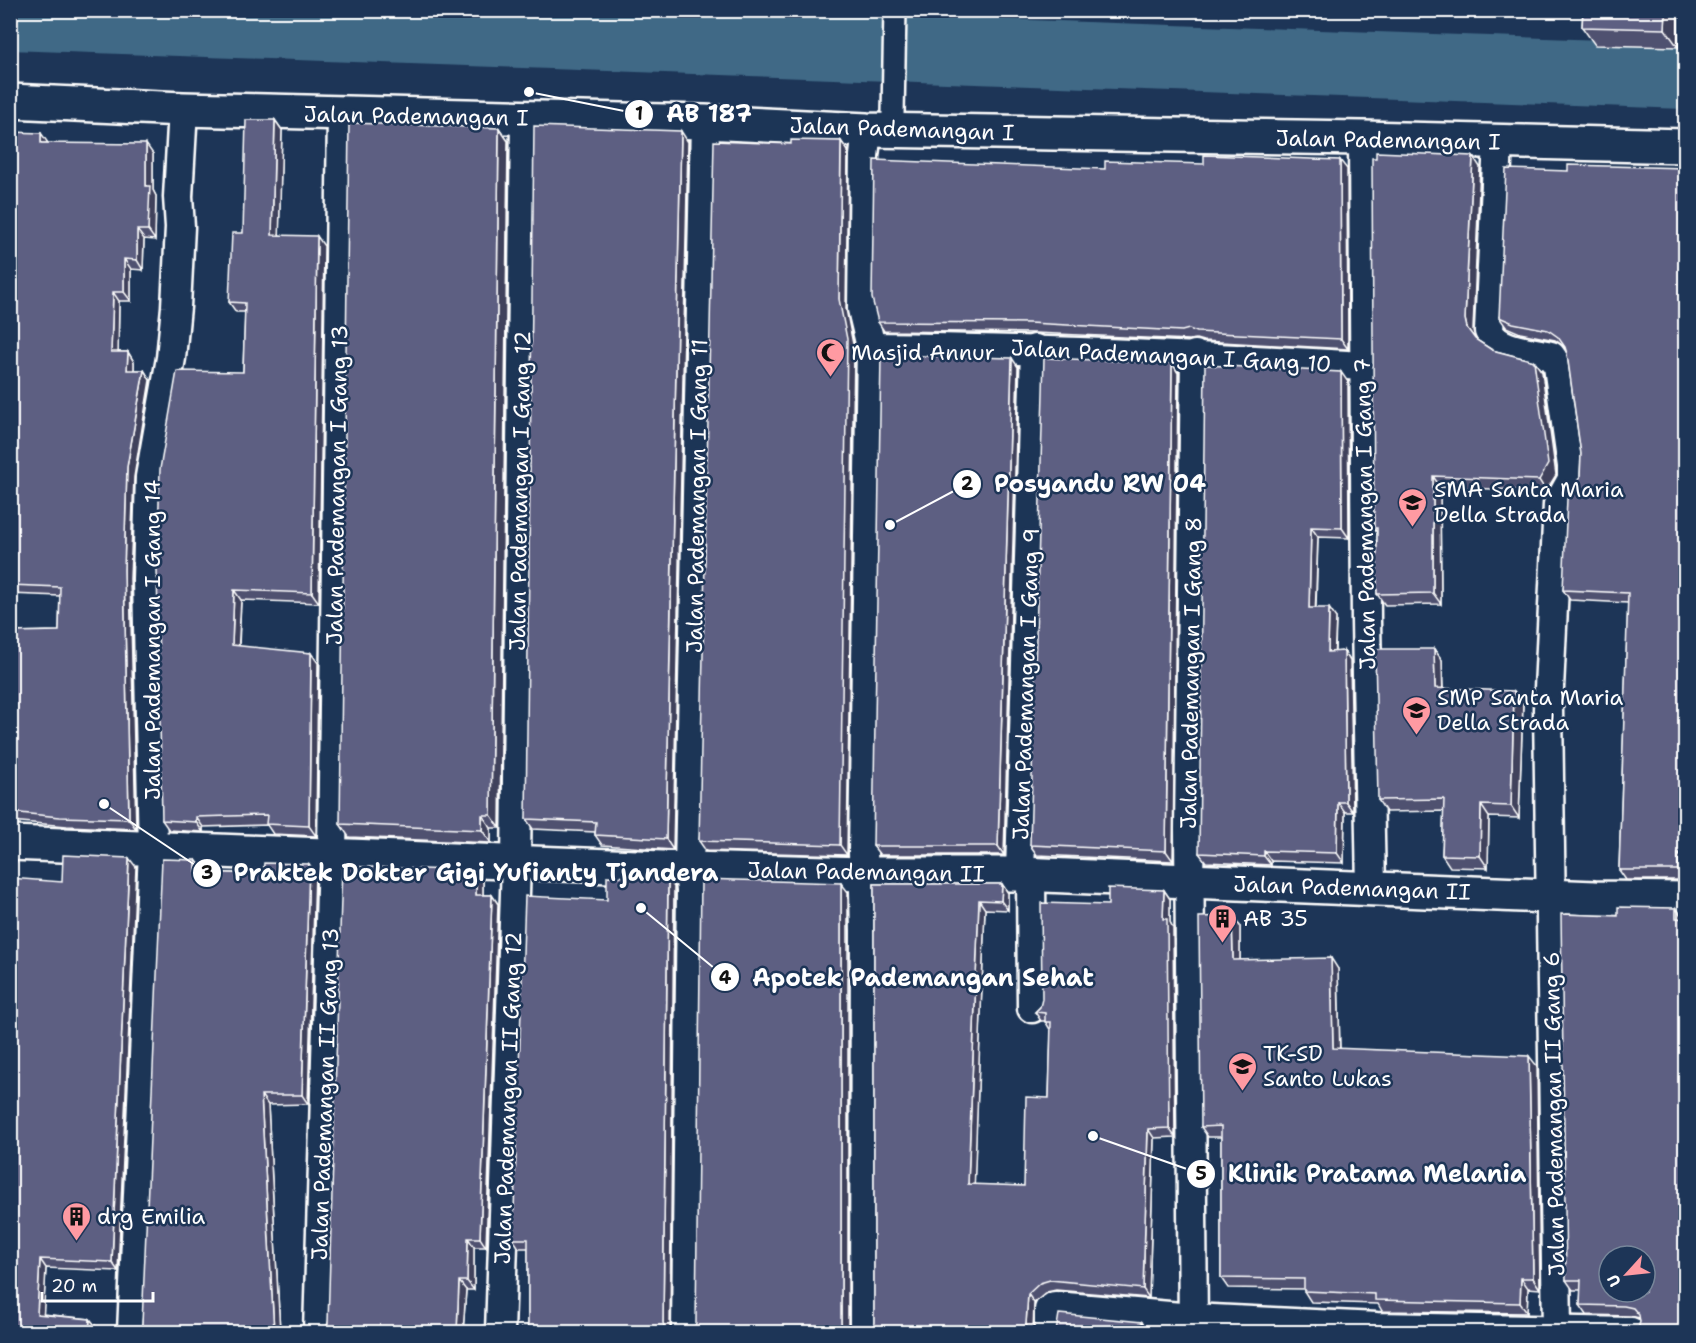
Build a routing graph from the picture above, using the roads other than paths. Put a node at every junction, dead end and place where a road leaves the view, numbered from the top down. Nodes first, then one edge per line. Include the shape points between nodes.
1 (894, 10) edge
2 (10, 101) edge
3 (183, 110) junction
4 (342, 115) junction
5 (884, 116) junction
6 (525, 118) junction
7 (705, 122) junction
8 (1363, 138) junction
9 (1498, 142) junction
10 (1686, 147) edge
11 (871, 347) junction
12 (1035, 349) junction
13 (1195, 355) junction
14 (1363, 366) junction
15 (10, 843) edge
16 (153, 850) junction
17 (332, 856) junction
18 (516, 864) junction
19 (689, 869) junction
20 (863, 874) junction
21 (1025, 875) junction
22 (1190, 882) junction
23 (1371, 889) junction
24 (1551, 896) junction
25 (1686, 899) edge
26 (1032, 1008) dead end
27 (1193, 1325) edge
28 (1377, 1330) edge
29 (1557, 1331) edge
30 (132, 1332) edge
31 (318, 1332) edge
32 (500, 1332) edge
33 (686, 1332) edge
34 (864, 1332) edge
35 (1049, 1332) edge
36 (1631, 1332) edge

1 - 5 street
2 - 3 street, Jalan Pademangan I
3 - 4 street, Jalan Pademangan I
3 - 16 street, Jalan Pademangan I Gang 14 via 175,317 150,477 147,579
4 - 6 street, Jalan Pademangan I
4 - 17 street, Jalan Pademangan I Gang 13
5 - 7 street, Jalan Pademangan I
5 - 8 street, Jalan Pademangan I
5 - 11 street via 864,156 862,309
6 - 7 street, Jalan Pademangan I
6 - 18 street, Jalan Pademangan I Gang 12
7 - 19 street, Jalan Pademangan I Gang 11
8 - 9 street, Jalan Pademangan I
8 - 14 street, Jalan Pademangan I Gang 7
9 - 10 street, Jalan Pademangan I
9 - 24 street, Jalan Pademangan II Gang 6 via 1489,331 1499,344 1555,360 1572,466 1572,479 1558,504 1548,709
11 - 12 street, Jalan Pademangan I Gang 10
11 - 20 street
12 - 13 street, Jalan Pademangan I Gang 10
12 - 21 street, Jalan Pademangan I Gang 9
13 - 14 street, Jalan Pademangan I Gang 10
13 - 22 street, Jalan Pademangan I Gang 8
14 - 23 street, Jalan Pademangan I Gang 7
15 - 16 street, Jalan Pademangan II
16 - 17 street, Jalan Pademangan II
16 - 30 street, Jalan Pademangan I Gang 14
17 - 18 street, Jalan Pademangan II
17 - 31 street, Jalan Pademangan II Gang 13
18 - 19 street, Jalan Pademangan II
18 - 32 street, Jalan Pademangan II Gang 12
19 - 20 street, Jalan Pademangan II
19 - 33 street, Jalan Pademangan I Gang 11 via 692,891
20 - 21 street, Jalan Pademangan II
20 - 34 street
21 - 22 street, Jalan Pademangan II
21 - 26 street, Jalan Pademangan I Gang 9
22 - 23 street, Jalan Pademangan II
22 - 27 street, Jalan Pademangan I Gang 8
23 - 24 street, Jalan Pademangan II
24 - 25 street, Jalan Pademangan II
24 - 29 street, Jalan Pademangan II Gang 6
27 - 28 street
27 - 35 street via 1055,1306 1049,1310
28 - 29 street
29 - 36 street

